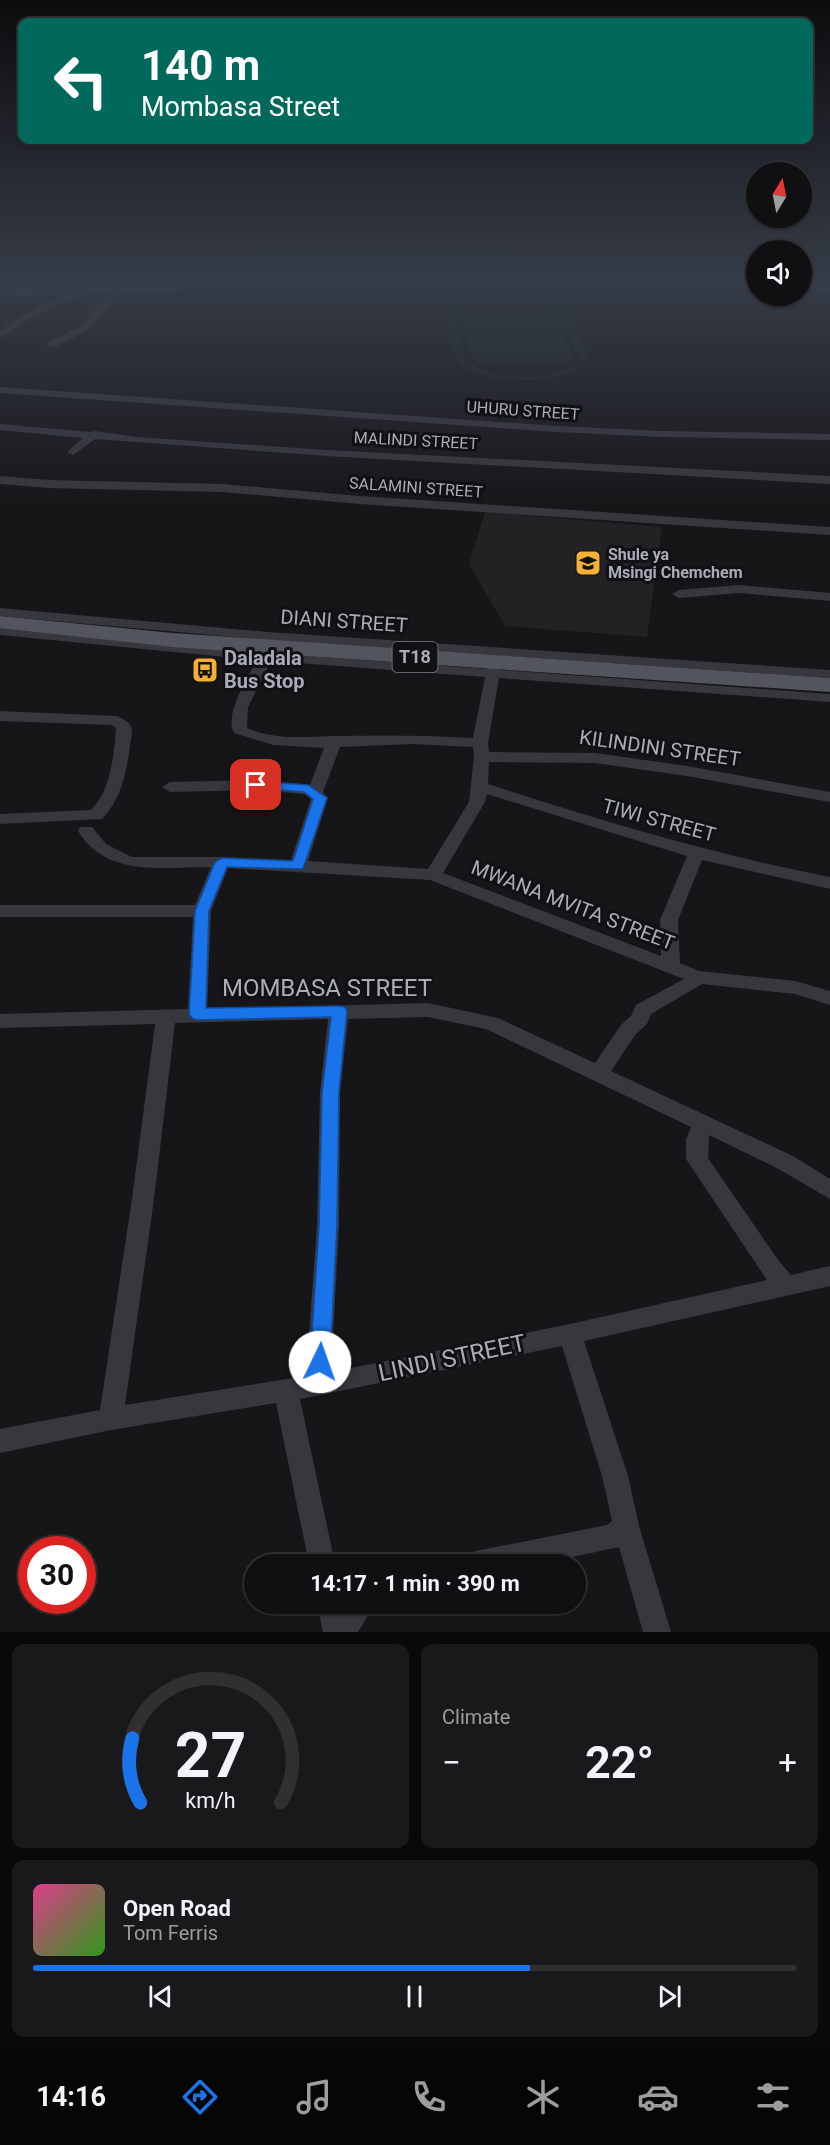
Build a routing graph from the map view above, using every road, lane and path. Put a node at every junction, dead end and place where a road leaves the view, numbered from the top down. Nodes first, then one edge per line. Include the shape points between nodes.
1 (0, 390) edge
2 (0, 427) edge
3 (94, 434) junction
4 (830, 437) edge
5 (73, 452) dead end
6 (0, 480) edge
7 (830, 480) edge
8 (830, 531) edge
9 (679, 594) dead end
10 (830, 597) edge
11 (0, 612) edge
12 (0, 622) edge
13 (0, 632) edge
14 (266, 656) junction
15 (493, 668) junction
16 (830, 674) edge
17 (830, 685) edge
18 (830, 698) edge
19 (0, 716) edge
20 (334, 741) junction
21 (481, 750) junction
22 (170, 787) dead end
23 (480, 787) junction
24 (315, 792) junction
25 (830, 797) edge
26 (0, 819) edge
27 (86, 831) dead end
28 (697, 852) junction
29 (222, 862) junction
30 (298, 866) junction
31 (433, 875) junction
32 (830, 883) edge
33 (0, 911) edge
34 (202, 911) junction
35 (671, 966) junction
36 (697, 977) junction
37 (830, 998) edge
38 (339, 1011) junction
39 (197, 1014) junction
40 (166, 1015) junction
41 (1, 1026) edge
42 (598, 1074) junction
43 (703, 1122) junction
44 (830, 1190) edge
45 (830, 1276) edge
46 (786, 1286) junction
47 (570, 1334) junction
48 (318, 1385) junction
49 (286, 1389) junction
50 (111, 1419) junction
51 (0, 1441) edge
52 (626, 1526) junction
53 (320, 1554) edge
54 (525, 1554) edge
55 (334, 1614) edge
56 (354, 1614) edge
57 (340, 1632) edge
58 (657, 1632) edge

1 - 4 street, UHURU STREET via 556,429
2 - 3 street, MALINDI STREET
3 - 5 street
3 - 7 street, MALINDI STREET via 327,453
6 - 8 street, SALAMINI STREET via 223,488
9 - 10 street via 740,589
11 - 16 street, DIANI STREET via 268,636
12 - 15 main road, T18
13 - 14 street
14 - 15 street
14 - 20 street, KILINDINI STREET via 241,708 239,730 251,737 274,741
15 - 17 main road, T18
15 - 18 street
15 - 21 street
19 - 26 street via 116,721 124,726 117,775 103,810 96,815
20 - 21 street, KILINDINI STREET via 392,740
20 - 24 street
21 - 23 street
21 - 25 street, KILINDINI STREET via 595,758
22 - 24 street via 256,785
23 - 28 street, TIWI STREET via 594,825
23 - 31 street via 477,802
24 - 30 street via 320,798
27 - 29 street, MWANA MVITA STREET via 93,844 119,859 143,863
28 - 32 street, TIWI STREET
28 - 35 street via 672,909 668,930
29 - 30 street, MWANA MVITA STREET
29 - 34 street
30 - 31 street, MWANA MVITA STREET
31 - 35 street, MWANA MVITA STREET
33 - 34 street
34 - 39 street
35 - 36 street, MWANA MVITA STREET
36 - 37 street, MWANA MVITA STREET via 795,988
36 - 42 street via 644,1009
38 - 39 street, MOMBASA STREET
38 - 42 street, MOMBASA STREET via 428,1010 457,1014 491,1023
38 - 48 street via 330,1092 328,1226
39 - 40 street, MOMBASA STREET
40 - 41 street, MOMBASA STREET
40 - 50 street
42 - 43 street, MOMBASA STREET
43 - 44 street, MOMBASA STREET via 785,1162
43 - 46 street via 697,1140 697,1159
45 - 46 street, LINDI STREET
46 - 47 street, LINDI STREET
47 - 48 street, LINDI STREET
47 - 52 street via 615,1476
48 - 49 street, LINDI STREET
49 - 50 street, LINDI STREET
49 - 53 street
50 - 51 street, LINDI STREET
52 - 54 street via 613,1536
52 - 58 street
55 - 57 street
56 - 57 street

